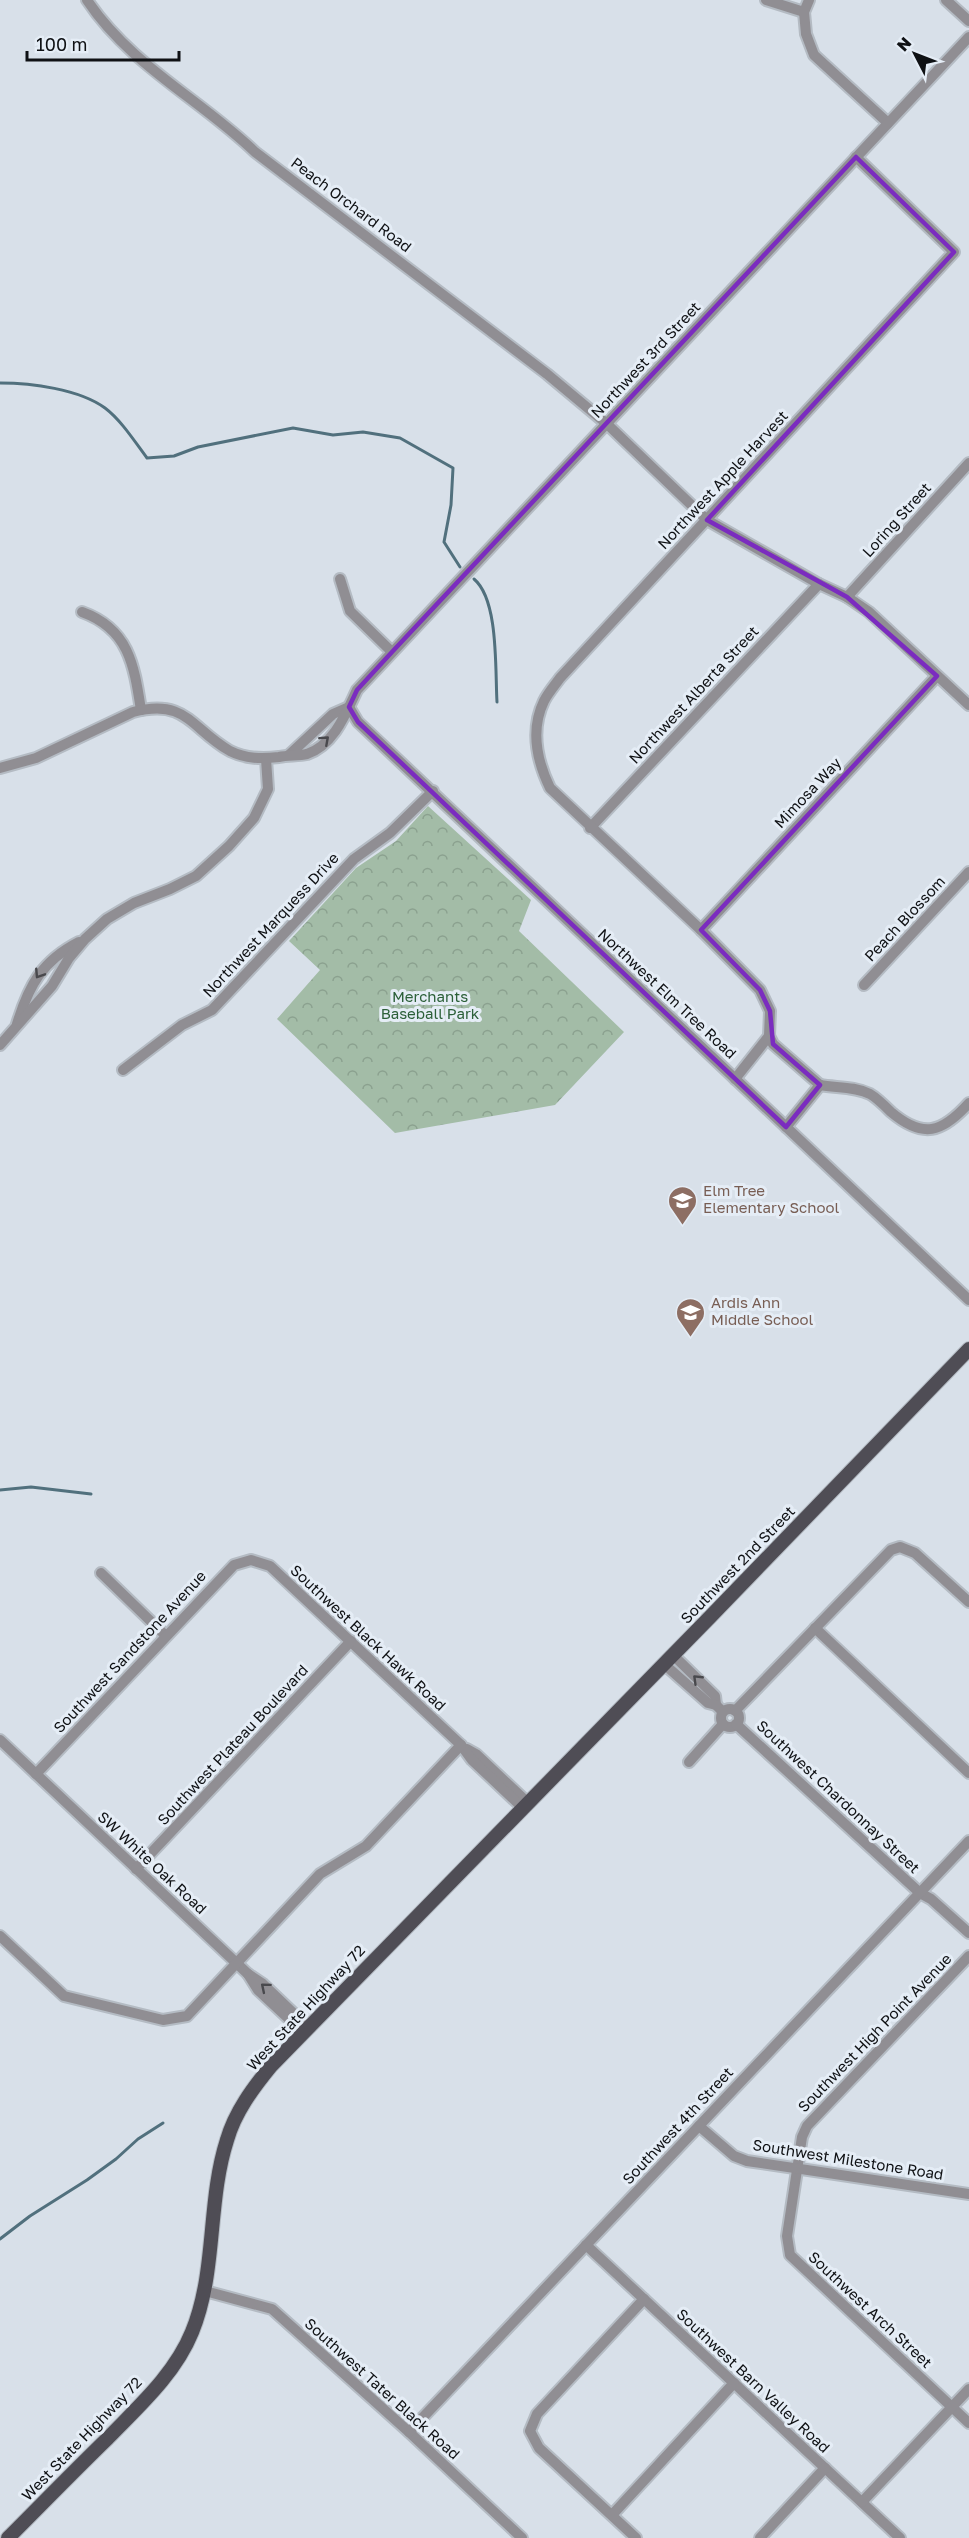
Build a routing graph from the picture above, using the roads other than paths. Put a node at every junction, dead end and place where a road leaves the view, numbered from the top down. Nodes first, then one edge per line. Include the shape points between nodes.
1 (87, 0) edge
2 (766, 0) edge
3 (809, 0) edge
4 (946, 0) edge
5 (804, 12) junction
6 (969, 21) edge
7 (969, 37) edge
8 (888, 123) junction
9 (856, 157) junction
10 (607, 424) junction
11 (969, 463) edge
12 (707, 520) junction
13 (340, 579) dead end
14 (819, 584) junction
15 (846, 597) junction
16 (82, 612) dead end
17 (392, 652) junction
18 (937, 676) junction
19 (967, 700) edge
20 (349, 707) junction
21 (141, 710) junction
22 (266, 759) junction
23 (0, 768) edge
24 (433, 791) junction
25 (590, 828) junction
26 (969, 872) edge
27 (701, 930) junction
28 (85, 939) junction
29 (864, 985) dead end
30 (16, 1027) junction
31 (769, 1036) junction
32 (0, 1045) edge
33 (123, 1070) dead end
34 (735, 1079) junction
35 (820, 1085) junction
36 (969, 1103) edge
37 (786, 1127) junction
38 (969, 1300) edge
39 (969, 1349) edge
40 (250, 1560) joint
41 (101, 1573) dead end
42 (969, 1602) edge
43 (815, 1629) junction
44 (166, 1636) junction
45 (351, 1641) junction
46 (668, 1660) junction
47 (720, 1708) junction
48 (735, 1711) junction
49 (723, 1724) junction
50 (736, 1724) junction
51 (0, 1740) edge
52 (461, 1745) junction
53 (688, 1762) dead end
54 (969, 1773) edge
55 (36, 1774) junction
56 (526, 1805) junction
57 (969, 1841) edge
58 (136, 1869) junction
59 (920, 1893) junction
60 (969, 1934) edge
61 (0, 1936) edge
62 (969, 1956) edge
63 (237, 1964) junction
64 (306, 2029) junction
65 (699, 2126) junction
66 (797, 2167) junction
67 (969, 2194) edge
68 (586, 2245) junction
69 (205, 2291) junction
70 (644, 2299) junction
71 (734, 2383) junction
72 (969, 2389) edge
73 (952, 2407) junction
74 (969, 2423) edge
75 (409, 2432) junction
76 (825, 2468) junction
77 (861, 2502) junction
78 (612, 2515) junction
79 (8, 2538) edge
80 (522, 2538) edge
81 (636, 2538) edge
82 (760, 2538) edge
83 (900, 2538) edge

1 - 10 street, Peach Orchard Road via 111,32 158,75
2 - 5 street
3 - 5 street
4 - 6 street
5 - 8 street via 806,34 814,55
7 - 8 street, Northwest 3rd Street
8 - 9 street, Northwest 3rd Street
9 - 10 street, Northwest 3rd Street
9 - 12 street, Northwest Apple Harvest via 954,252
10 - 12 street, Peach Orchard Road
10 - 17 street, Northwest 3rd Street
11 - 15 street, Loring Street
12 - 14 street, Peach Orchard Road
12 - 25 street, Northwest Apple Harvest via 560,678 544,701 536,740 538,759 550,788
13 - 17 street via 350,611
14 - 15 street, Peach Orchard Road
14 - 25 street, Northwest Alberta Street
15 - 18 street, Peach Orchard Road via 869,612
16 - 21 street via 116,631 135,669
17 - 20 street, Northwest 3rd Street via 357,690
18 - 19 street, Peach Orchard Road
18 - 27 street, Mimosa Way
20 - 22 street via 333,714 289,755
20 - 24 street, Northwest Elm Tree Road via 358,722
21 - 22 street via 172,710 229,750 248,758
21 - 23 street via 36,758
22 - 28 street via 268,789 254,818 229,846 196,876 134,903 107,919
24 - 33 street, Northwest Marquess Drive via 390,833 354,859 212,1010 182,1025
24 - 34 street, Northwest Elm Tree Road
25 - 27 street
26 - 29 street, Peach Blossom
27 - 31 street via 760,990 770,1011
28 - 30 street via 52,986
28 -> 30 street via 60,952 43,967 28,992
30 - 32 street
31 - 34 street
31 - 35 street
34 - 37 street, Northwest Elm Tree Road
35 - 36 street via 871,1094 905,1123 922,1130 953,1121
35 - 37 street
37 - 38 street, Northwest Elm Tree Road
39 - 46 main road, Southwest 2nd Street
40 - 44 street, Southwest Sandstone Avenue via 234,1565
40 - 45 street, Southwest Black Hawk Road via 270,1566
41 - 44 street
42 - 43 street via 915,1553 900,1547 891,1550
43 - 48 street
43 - 54 street
44 - 55 street, Southwest Sandstone Avenue
45 - 52 street, Southwest Black Hawk Road
45 - 58 street, Southwest Plateau Boulevard
46 - 47 street via 708,1703
46 - 56 main road, Southwest 2nd Street
47 - 48 street
47 - 49 street
48 - 50 street
49 - 50 street
49 - 53 street
50 - 59 street, Southwest Chardonnay Street
51 - 55 street, SW White Oak Road
52 - 56 street, Southwest Black Hawk Road via 476,1754
52 - 63 street via 366,1846 320,1874
55 - 58 street, SW White Oak Road
56 - 64 main road, West State Highway 72
57 - 59 street, Southwest 4th Street
58 - 63 street, SW White Oak Road
59 - 60 street, Southwest Chardonnay Street
59 - 65 street, Southwest 4th Street
61 - 63 street via 64,1996 163,2020 188,2016
62 - 66 street, Southwest High Point Avenue via 807,2126
63 - 64 street, SW White Oak Road via 263,1984
64 - 69 main road, West State Highway 72 via 255,2086 227,2139
65 - 66 street, Southwest Milestone Road via 734,2156
65 - 68 street, Southwest 4th Street
66 - 67 street, Southwest Milestone Road
66 - 73 street, Southwest Arch Street via 787,2236 790,2255
68 - 70 street, Southwest Barn Valley Road
68 - 75 street, Southwest 4th Street
69 - 75 street, Southwest Tater Black Road via 272,2309
69 - 79 main road, West State Highway 72 via 192,2334 161,2382
70 - 71 street, Southwest Barn Valley Road
70 - 78 street via 537,2414 530,2431 539,2448
71 - 76 street, Southwest Barn Valley Road
71 - 78 street
72 - 73 street
73 - 74 street, Southwest Arch Street
73 - 77 street
75 - 80 street, Southwest Tater Black Road
76 - 77 street, Southwest Barn Valley Road
76 - 82 street
77 - 83 street, Southwest Barn Valley Road
78 - 81 street

